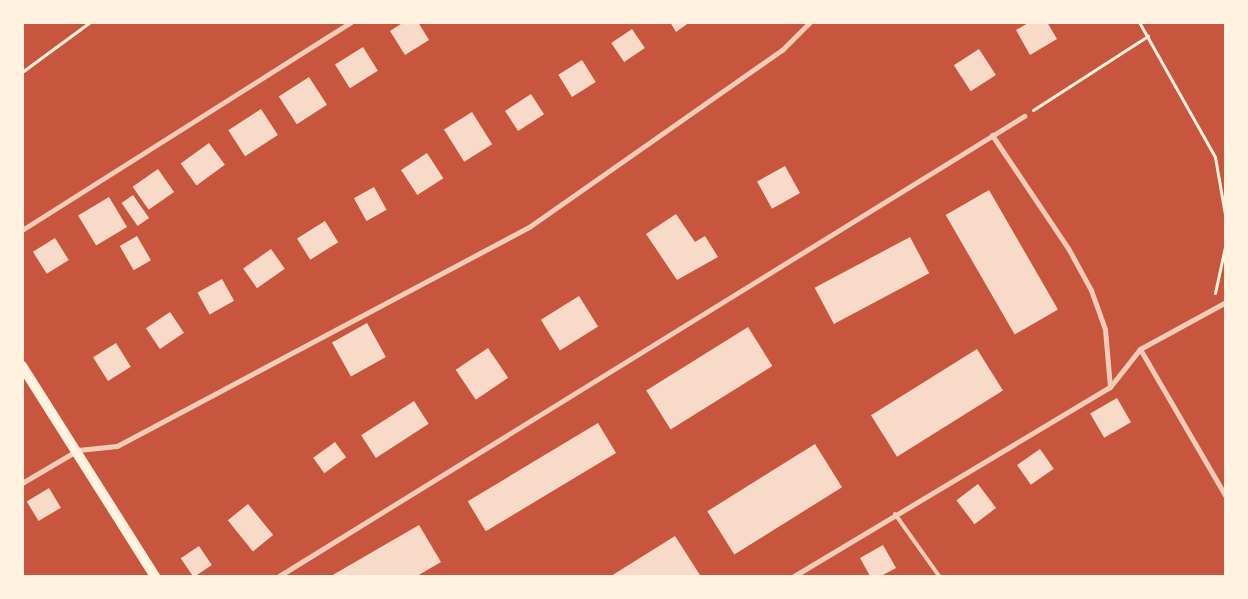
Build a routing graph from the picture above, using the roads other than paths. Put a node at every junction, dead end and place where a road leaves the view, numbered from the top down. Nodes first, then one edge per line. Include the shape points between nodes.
1 (351, 22) edge
2 (810, 22) edge
3 (1024, 116) road end
4 (992, 135) junction
5 (22, 230) edge
6 (1226, 302) edge
7 (1140, 349) junction
8 (22, 366) edge
9 (1110, 387) junction
10 (78, 450) junction
11 (22, 483) edge
12 (1226, 497) edge
13 (895, 514) junction
14 (156, 576) edge
15 (279, 576) edge
16 (794, 576) edge
17 (939, 576) edge

1 - 5 street
2 - 10 street via 782,50 529,227 117,446
3 - 4 street
4 - 9 street via 1068,248 1091,290 1105,329
4 - 15 street
6 - 7 street
7 - 9 street
7 - 12 street
8 - 10 main road
9 - 13 street
10 - 11 street
10 - 14 main road
13 - 16 street
13 - 17 lane

